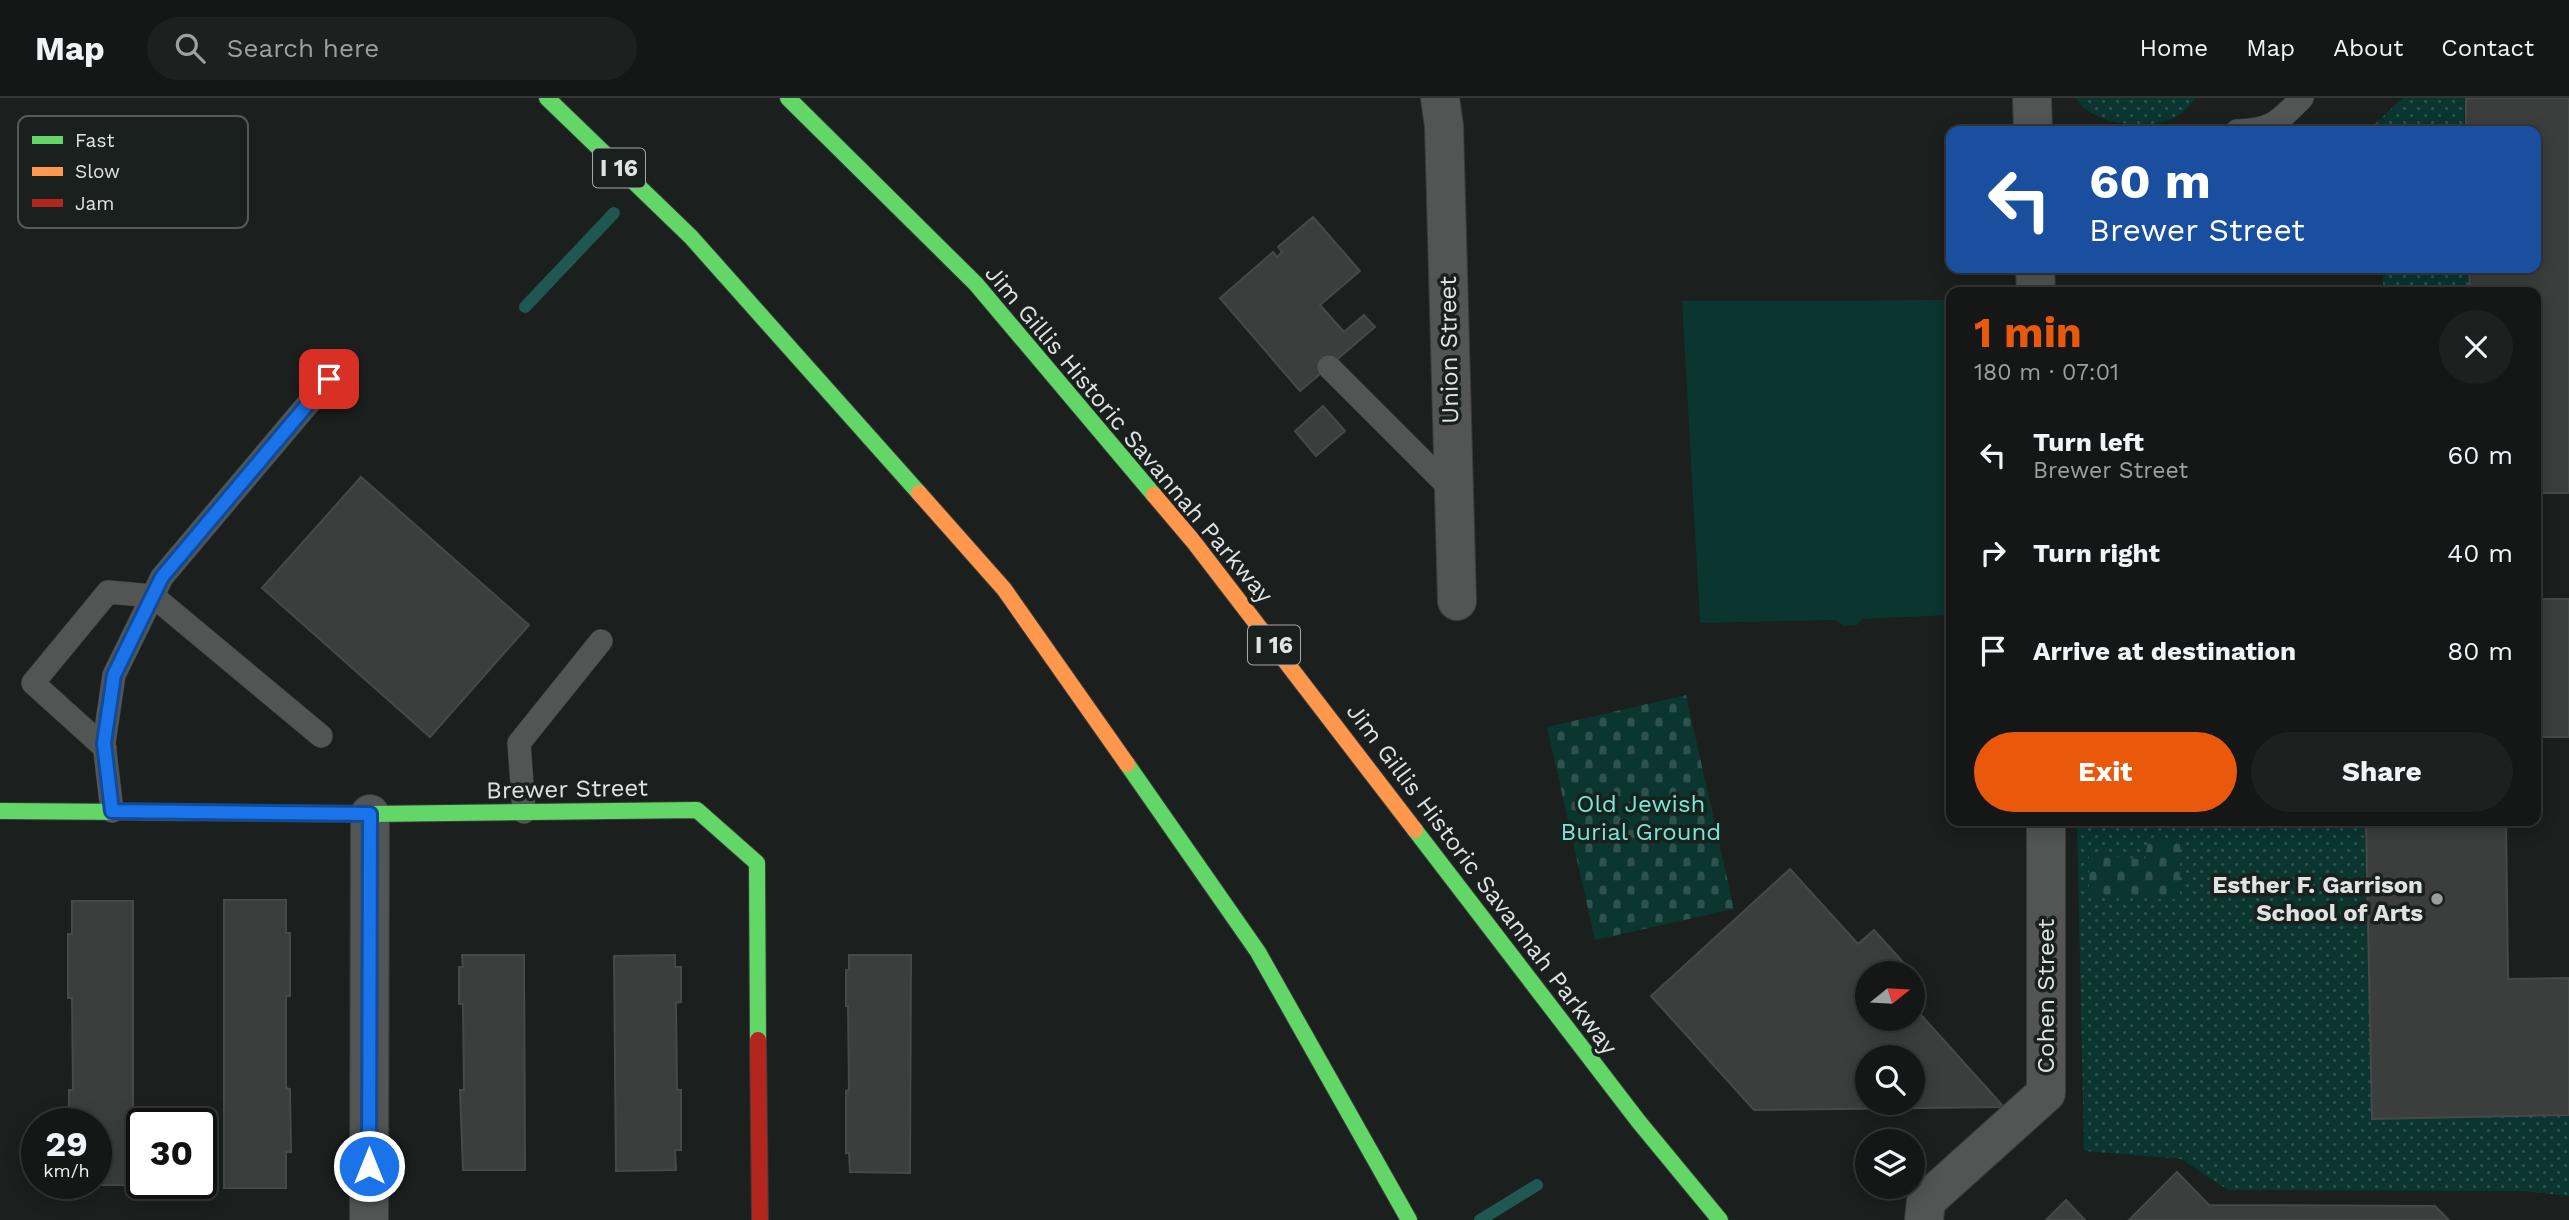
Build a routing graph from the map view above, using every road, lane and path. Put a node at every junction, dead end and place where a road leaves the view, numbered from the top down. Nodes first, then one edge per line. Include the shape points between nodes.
1 (547, 98) edge
2 (1440, 98) edge
3 (2032, 98) edge
4 (2302, 98) edge
5 (790, 100) edge
6 (2033, 126) edge
7 (2267, 126) edge
8 (1329, 367) dead end
9 (329, 379) dead end
10 (1453, 491) junction
11 (153, 596) junction
12 (1457, 601) dead end
13 (601, 641) dead end
14 (321, 736) dead end
15 (105, 748) junction
16 (0, 811) edge
17 (112, 811) junction
18 (524, 812) junction
19 (370, 814) junction
20 (2046, 826) edge
21 (1925, 1210) edge
22 (369, 1220) edge
23 (760, 1220) edge
24 (1409, 1220) edge
25 (1720, 1220) edge

1 - 24 main road, I 16 via 691,237 1004,589 1258,952
2 - 10 street, Union Street
3 - 6 street
4 - 7 lane
5 - 25 main road, Jim Gillis Historic Savannah Parkway / I 16 via 976,284 1194,541 1639,1122
8 - 10 lane
9 - 11 lane via 162,577
10 - 12 street, Union Street
11 - 14 lane
11 - 15 lane via 114,675
11 - 15 lane via 107,592 33,683
13 - 18 lane via 519,743
15 - 17 lane
16 - 17 main road, Brewer Street
17 - 19 main road, Brewer Street
18 - 19 main road, Brewer Street
18 - 23 main road, Brewer Street via 697,810 757,863
19 - 22 street
20 - 21 street, Cohen Street via 2046,1093

